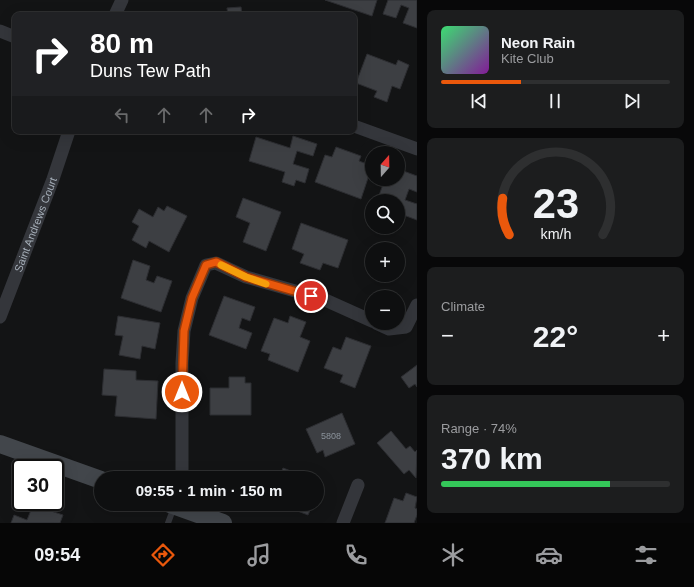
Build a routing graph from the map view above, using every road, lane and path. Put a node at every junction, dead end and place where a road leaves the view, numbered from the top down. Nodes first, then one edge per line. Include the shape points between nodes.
1 (122, 0) edge
2 (116, 12) edge
3 (0, 31) edge
4 (12, 36) edge
5 (357, 127) edge
6 (68, 134) edge
7 (417, 148) edge
8 (417, 306) edge
9 (0, 317) edge
10 (365, 318) edge
11 (405, 327) edge
12 (0, 444) edge
13 (182, 471) edge
14 (94, 478) edge
15 (358, 485) dead end
16 (172, 511) edge
17 (190, 511) edge
18 (168, 523) edge
19 (223, 523) edge
20 (343, 523) edge

1 - 2 street
3 - 4 street
5 - 7 street
6 - 9 street, Saint Andrews Court
8 - 11 street
10 - 13 street via 323,299 246,277 216,262 206,265 192,298 184,331
12 - 14 main road
15 - 20 street
16 - 18 lane
17 - 19 main road

